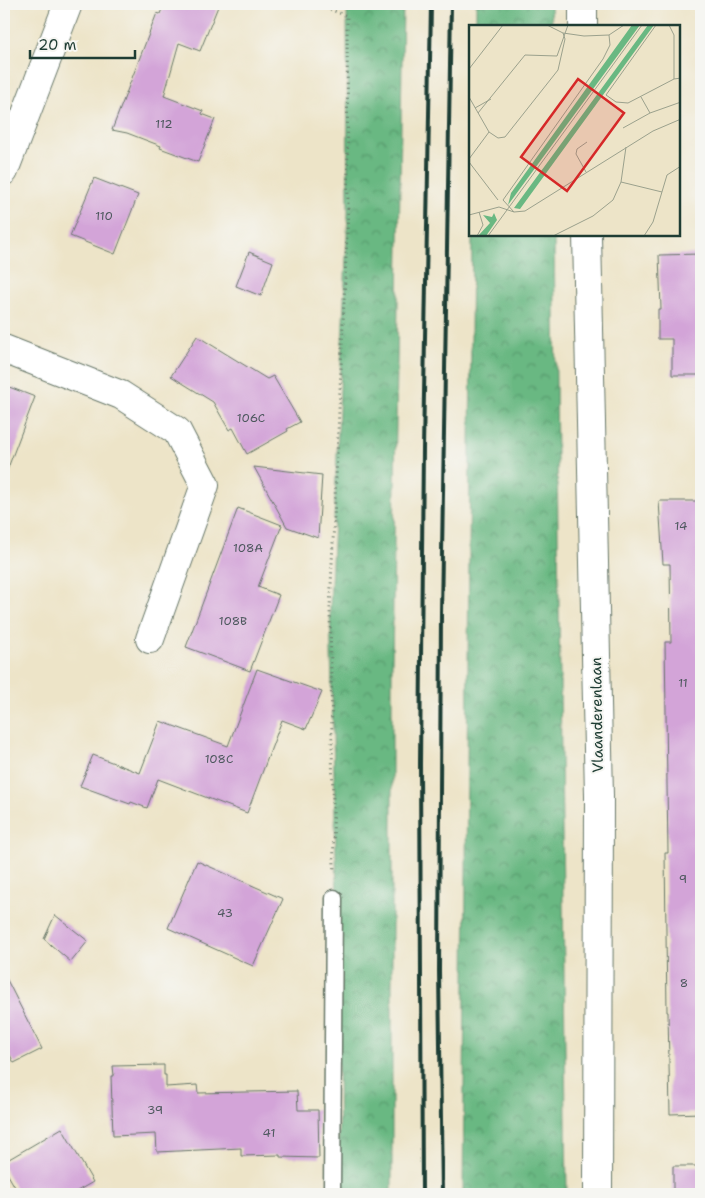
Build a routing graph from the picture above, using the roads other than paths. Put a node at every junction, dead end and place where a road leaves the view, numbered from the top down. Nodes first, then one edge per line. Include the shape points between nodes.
1 (68, 4) edge
2 (583, 4) edge
3 (583, 25) edge
4 (4, 171) edge
5 (587, 236) edge
6 (4, 348) edge
7 (150, 639) dead end
8 (334, 898) road end
9 (332, 1194) edge
10 (598, 1194) edge

1 - 4 street
2 - 3 street
5 - 10 street, Vlaanderenlaan via 599,796
6 - 7 street via 121,394 177,431 205,485
8 - 9 lane

